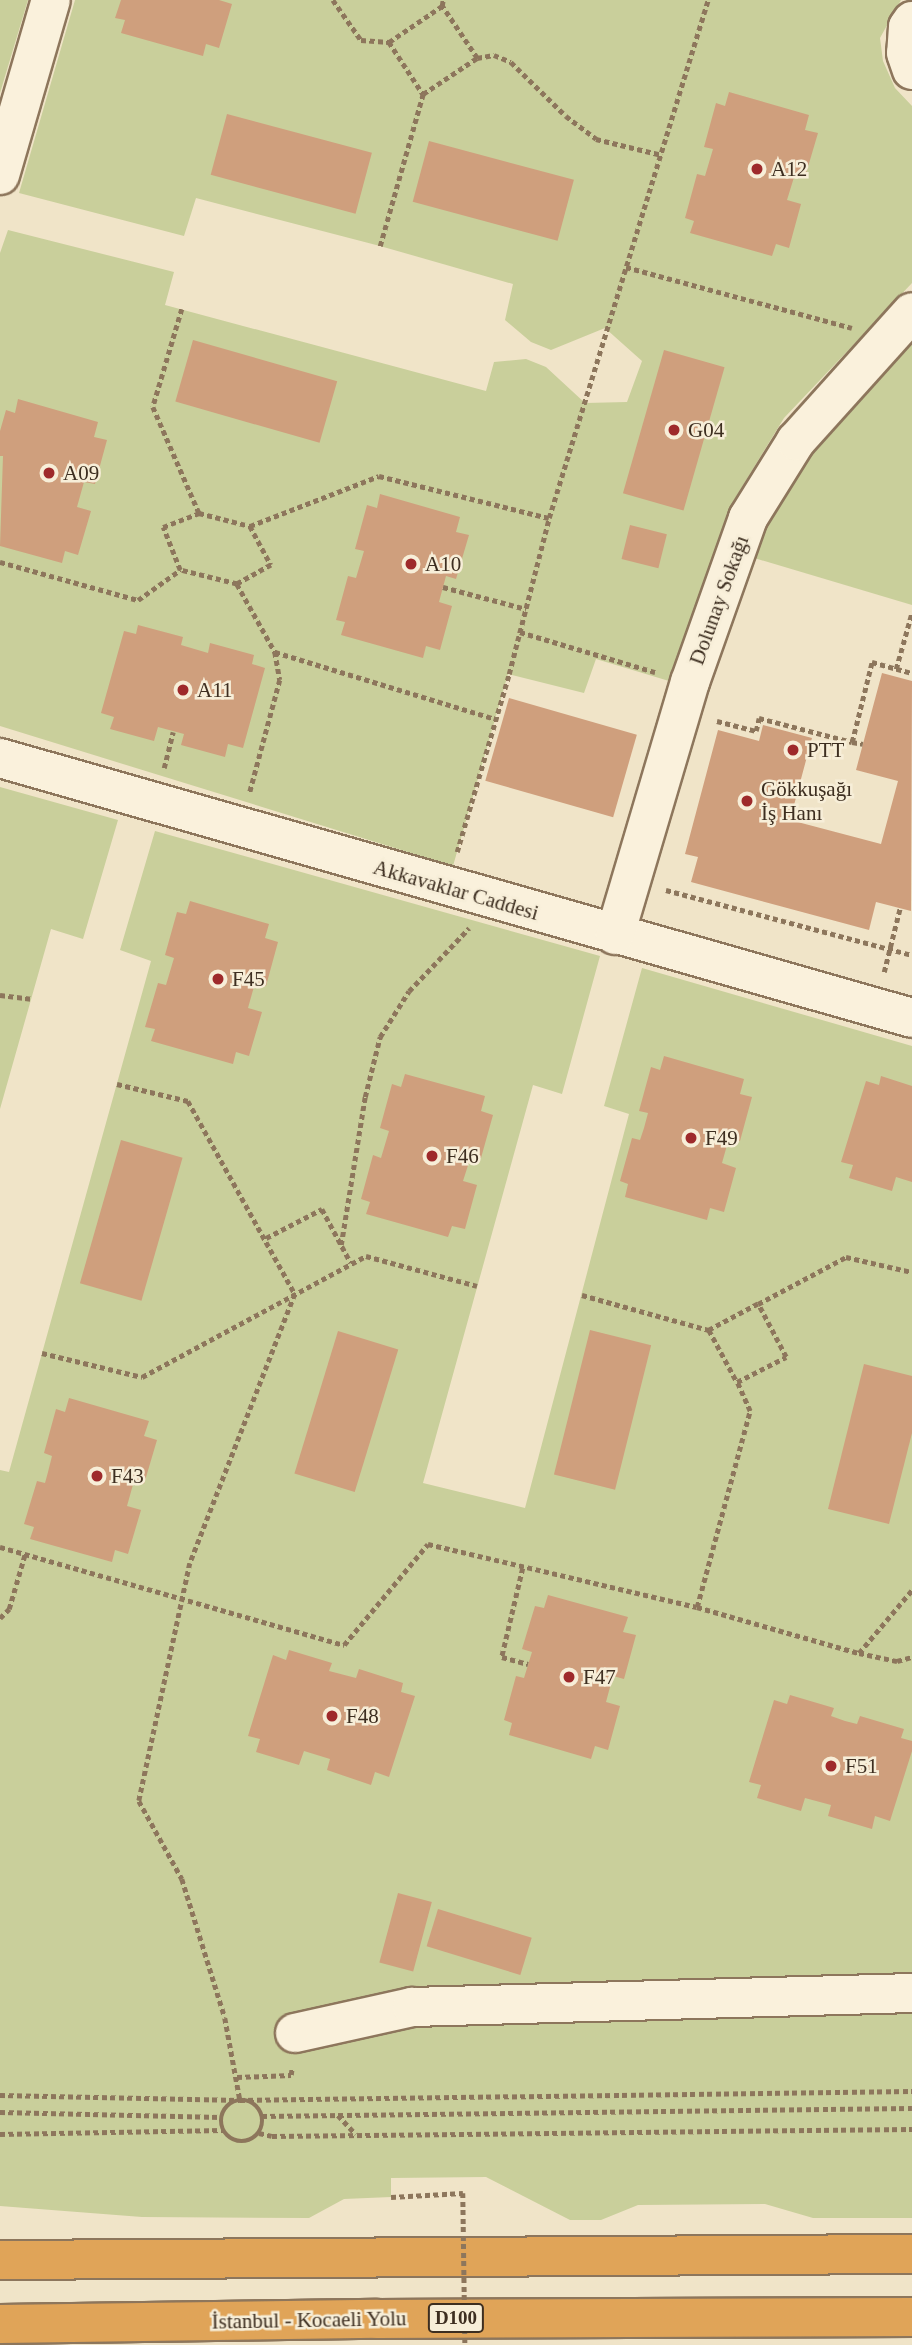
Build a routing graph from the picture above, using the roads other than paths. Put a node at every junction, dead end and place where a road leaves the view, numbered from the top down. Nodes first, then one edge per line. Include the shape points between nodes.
1 (51, 0) edge
2 (912, 20) edge
3 (912, 70) edge
4 (0, 175) edge
5 (900, 325) edge
6 (0, 758) edge
7 (615, 935) junction
8 (912, 1018) edge
9 (912, 1993) edge
10 (295, 2033) dead end
11 (0, 2251) edge
12 (912, 2254) edge
13 (0, 2260) edge
14 (109, 2260) junction
15 (912, 2317) edge
16 (0, 2324) edge

1 - 4 street
2 - 3 street via 906,53
5 - 7 street, Dolunay Sokağı via 796,441 748,518 685,697
6 - 7 street, Akkavaklar Caddesi
7 - 8 street, Akkavaklar Caddesi
9 - 10 street via 412,2007
11 - 14 highway
12 - 14 highway
13 - 14 highway
15 - 16 highway, İstanbul - Kocaeli Yolu / D100

